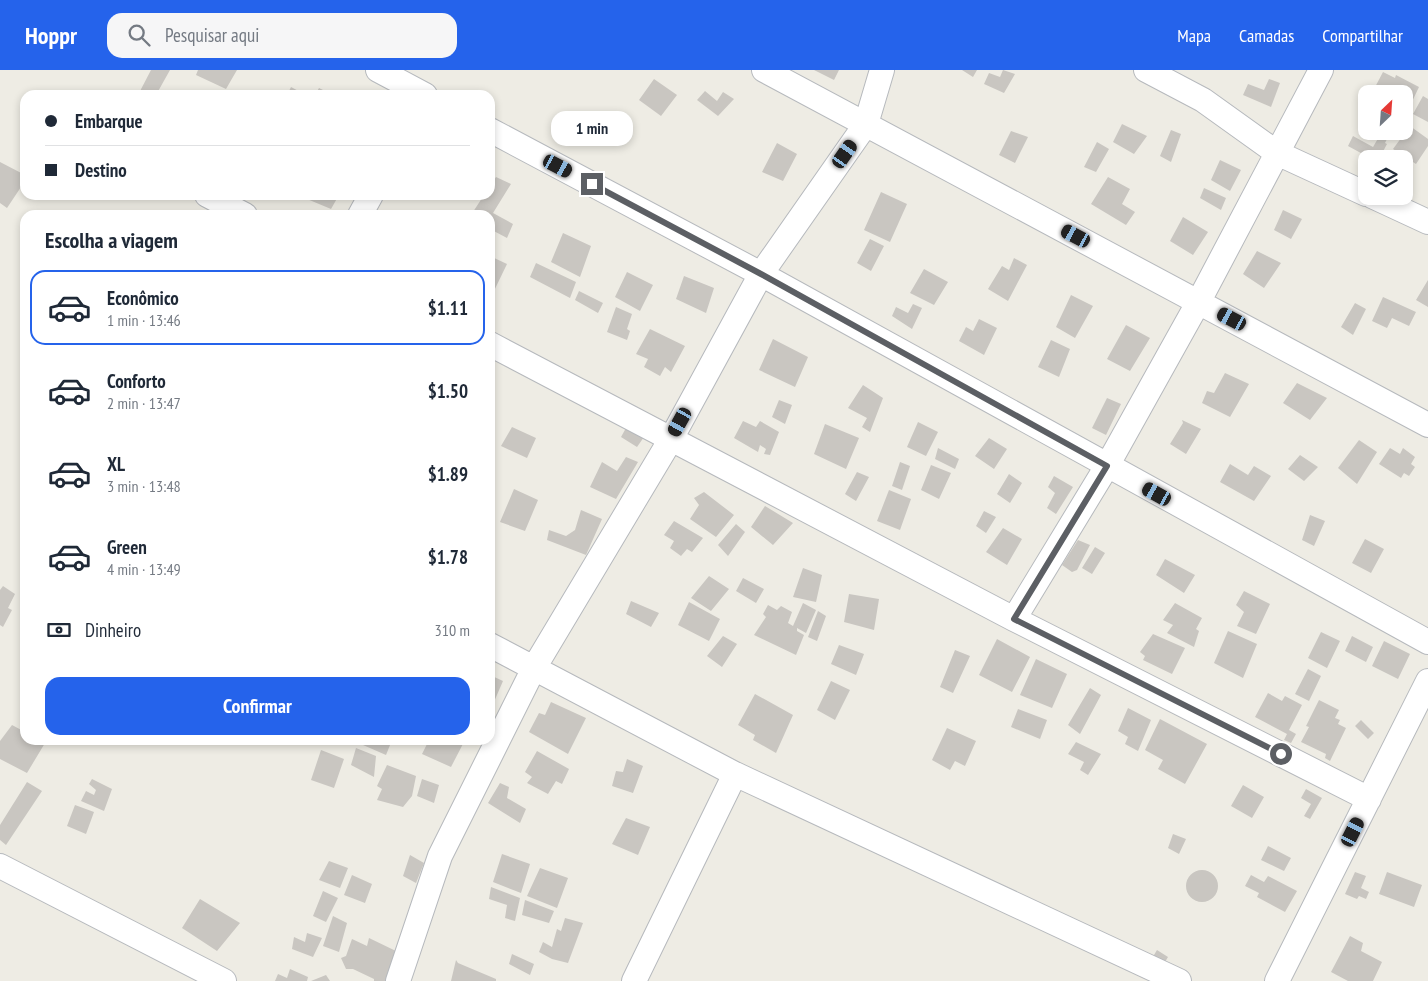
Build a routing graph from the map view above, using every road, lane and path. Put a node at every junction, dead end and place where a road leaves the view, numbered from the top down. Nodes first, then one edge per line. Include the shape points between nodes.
1 (378, 70) edge
2 (764, 70) edge
3 (882, 70) edge
4 (1146, 70) edge
5 (1321, 70) edge
6 (1176, 77) edge
7 (416, 90) edge
8 (866, 124) junction
9 (495, 133) edge
10 (1277, 153) junction
11 (1358, 190) edge
12 (216, 200) edge
13 (1391, 205) edge
14 (236, 210) edge
15 (1428, 222) edge
16 (761, 274) junction
17 (1199, 301) junction
18 (495, 347) edge
19 (1428, 425) edge
20 (671, 438) junction
21 (1107, 466) junction
22 (1014, 619) junction
23 (1428, 642) edge
24 (495, 648) edge
25 (534, 668) junction
26 (1428, 681) edge
27 (735, 774) junction
28 (1370, 799) junction
29 (0, 866) edge
30 (224, 981) edge
31 (398, 981) edge
32 (634, 981) edge
33 (1179, 981) edge
34 (1277, 981) edge

1 - 7 street
2 - 8 street
3 - 8 street
4 - 6 street
5 - 10 street
6 - 10 street
8 - 16 street
8 - 17 street
9 - 16 street
10 - 11 street
10 - 17 street
12 - 14 street
13 - 15 street
16 - 20 street
16 - 21 street
17 - 19 street
17 - 21 street
18 - 20 street
20 - 22 street
20 - 25 street
21 - 22 street
21 - 23 street
22 - 28 street
24 - 25 street
25 - 27 street
25 - 31 street via 440,856
26 - 28 street
27 - 32 street
27 - 33 street
28 - 34 street
29 - 30 street

